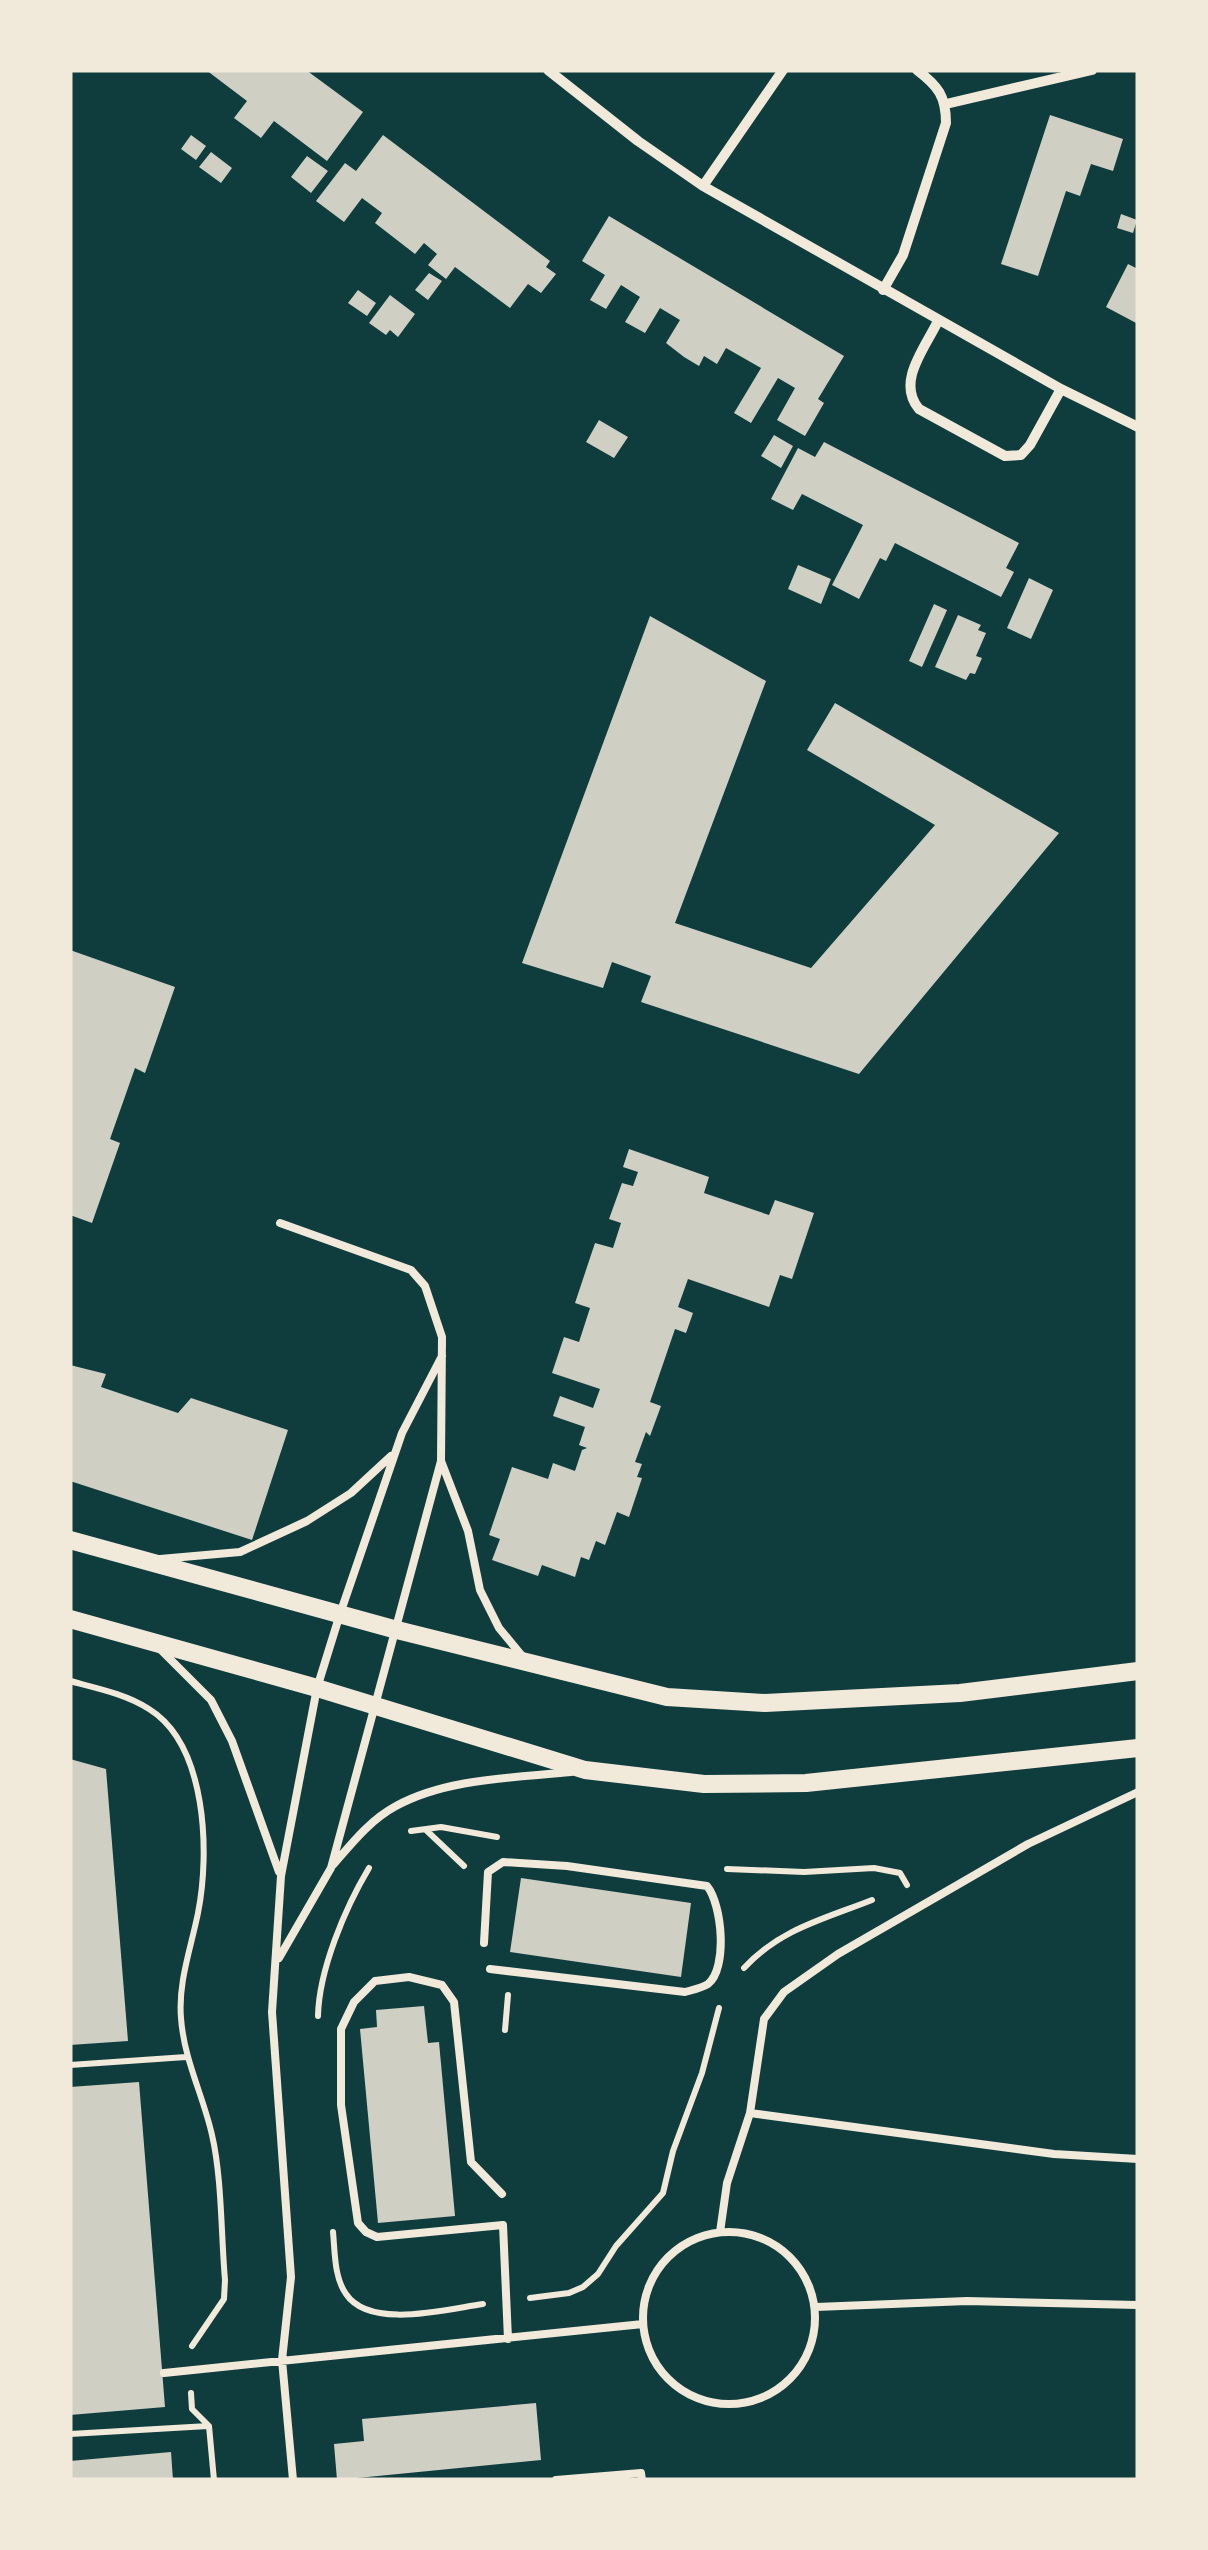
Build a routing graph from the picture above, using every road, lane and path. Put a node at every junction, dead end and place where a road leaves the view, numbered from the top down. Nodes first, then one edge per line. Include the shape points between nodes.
1 (548, 70) edge
2 (783, 70) edge
3 (916, 70) edge
4 (1092, 70) edge
5 (946, 104) junction
6 (702, 186) junction
7 (884, 290) junction
8 (938, 321) junction
9 (1061, 389) junction
10 (1138, 427) edge
11 (280, 1223) dead end
12 (442, 1356) junction
13 (396, 1452) junction
14 (441, 1461) junction
15 (70, 1540) edge
16 (141, 1560) junction
17 (340, 1614) junction
18 (70, 1620) edge
19 (397, 1630) junction
20 (155, 1643) junction
21 (530, 1664) junction
22 (1138, 1671) edge
23 (70, 1680) edge
24 (317, 1688) junction
25 (376, 1706) junction
26 (1138, 1748) edge
27 (586, 1770) junction
28 (1138, 1792) edge
29 (425, 1829) junction
30 (404, 1834) dead end
31 (516, 1840) dead end
32 (372, 1864) dead end
33 (331, 1868) junction
34 (710, 1868) dead end
35 (473, 1875) dead end
36 (280, 1876) junction
37 (906, 1883) junction
38 (894, 1890) dead end
39 (882, 1896) dead end
40 (920, 1907) junction
41 (484, 1943) dead end
42 (277, 1962) junction
43 (490, 1969) dead end
44 (736, 1976) dead end
45 (508, 1989) dead end
46 (724, 1994) dead end
47 (318, 2023) dead end
48 (504, 2030) dead end
49 (186, 2057) junction
50 (70, 2065) edge
51 (750, 2113) junction
52 (1138, 2159) edge
53 (502, 2194) dead end
54 (332, 2224) dead end
55 (720, 2232) junction
56 (506, 2301) junction
57 (1138, 2305) edge
58 (816, 2308) junction
59 (643, 2324) junction
60 (508, 2339) junction
61 (282, 2360) junction
62 (190, 2371) junction
63 (164, 2373) dead end
64 (209, 2426) junction
65 (70, 2434) edge
66 (214, 2480) edge
67 (294, 2480) edge
68 (556, 2480) edge
69 (642, 2480) edge

1 - 6 street
2 - 6 street
3 - 5 street via 938,86
4 - 5 street
5 - 7 street via 944,138
6 - 7 street
7 - 8 street
8 - 9 street
8 - 9 street via 908,383 919,409 1005,456 1021,455
9 - 10 street
11 - 12 lane via 411,1270 436,1313
12 - 13 lane
12 - 14 lane
13 - 16 lane via 352,1494 240,1552
13 - 17 lane
14 - 19 lane
14 - 21 lane via 468,1531 480,1590
15 - 16 street
16 - 17 street
17 - 19 street
17 - 24 lane
18 - 20 street
19 - 21 street
19 - 25 lane
20 - 24 street
20 - 36 lane via 212,1700
21 - 22 street via 667,1697 765,1702 960,1694
23 - 49 path via 148,1708 178,1738 192,1767 202,1868 182,1978
24 - 25 street
24 - 36 lane
25 - 27 street
25 - 33 lane
26 - 27 street via 806,1783 704,1784
27 - 33 lane via 465,1784 394,1806
28 - 40 lane via 1028,1844
29 - 30 path
29 - 31 path
29 - 35 path
32 - 47 path via 331,1952 318,1992
33 - 42 lane
34 - 37 path via 874,1868 900,1873
36 - 42 lane
37 - 38 path
37 - 40 path
39 - 44 path via 788,1933
40 - 51 lane via 784,1992 764,2019
41 - 43 lane via 488,1872 503,1862 707,1886 720,1914 715,1975 706,1986 685,1992
42 - 61 lane via 272,2012 292,2276
45 - 48 path
46 - 56 path via 655,2206 583,2286
49 - 50 path
49 - 62 path via 212,2136 225,2280 224,2300 191,2348
51 - 52 lane
51 - 55 lane via 727,2183
53 - 56 lane via 471,2162 454,2002 442,1986 409,1977 376,1981 340,2029 341,2105 358,2223 377,2236 503,2225
54 - 56 path via 346,2296 374,2312 397,2316
55 - 58 lane via 772,2242 794,2259
55 - 59 lane via 672,2252 655,2273
56 - 60 lane
57 - 58 lane via 967,2301
58 - 59 lane via 815,2335 788,2382 738,2404 684,2392 649,2350
59 - 60 lane
60 - 61 lane
61 - 62 lane
61 - 67 lane
62 - 63 lane
62 - 64 path via 192,2408
64 - 65 path
64 - 66 path
68 - 69 lane via 642,2473

